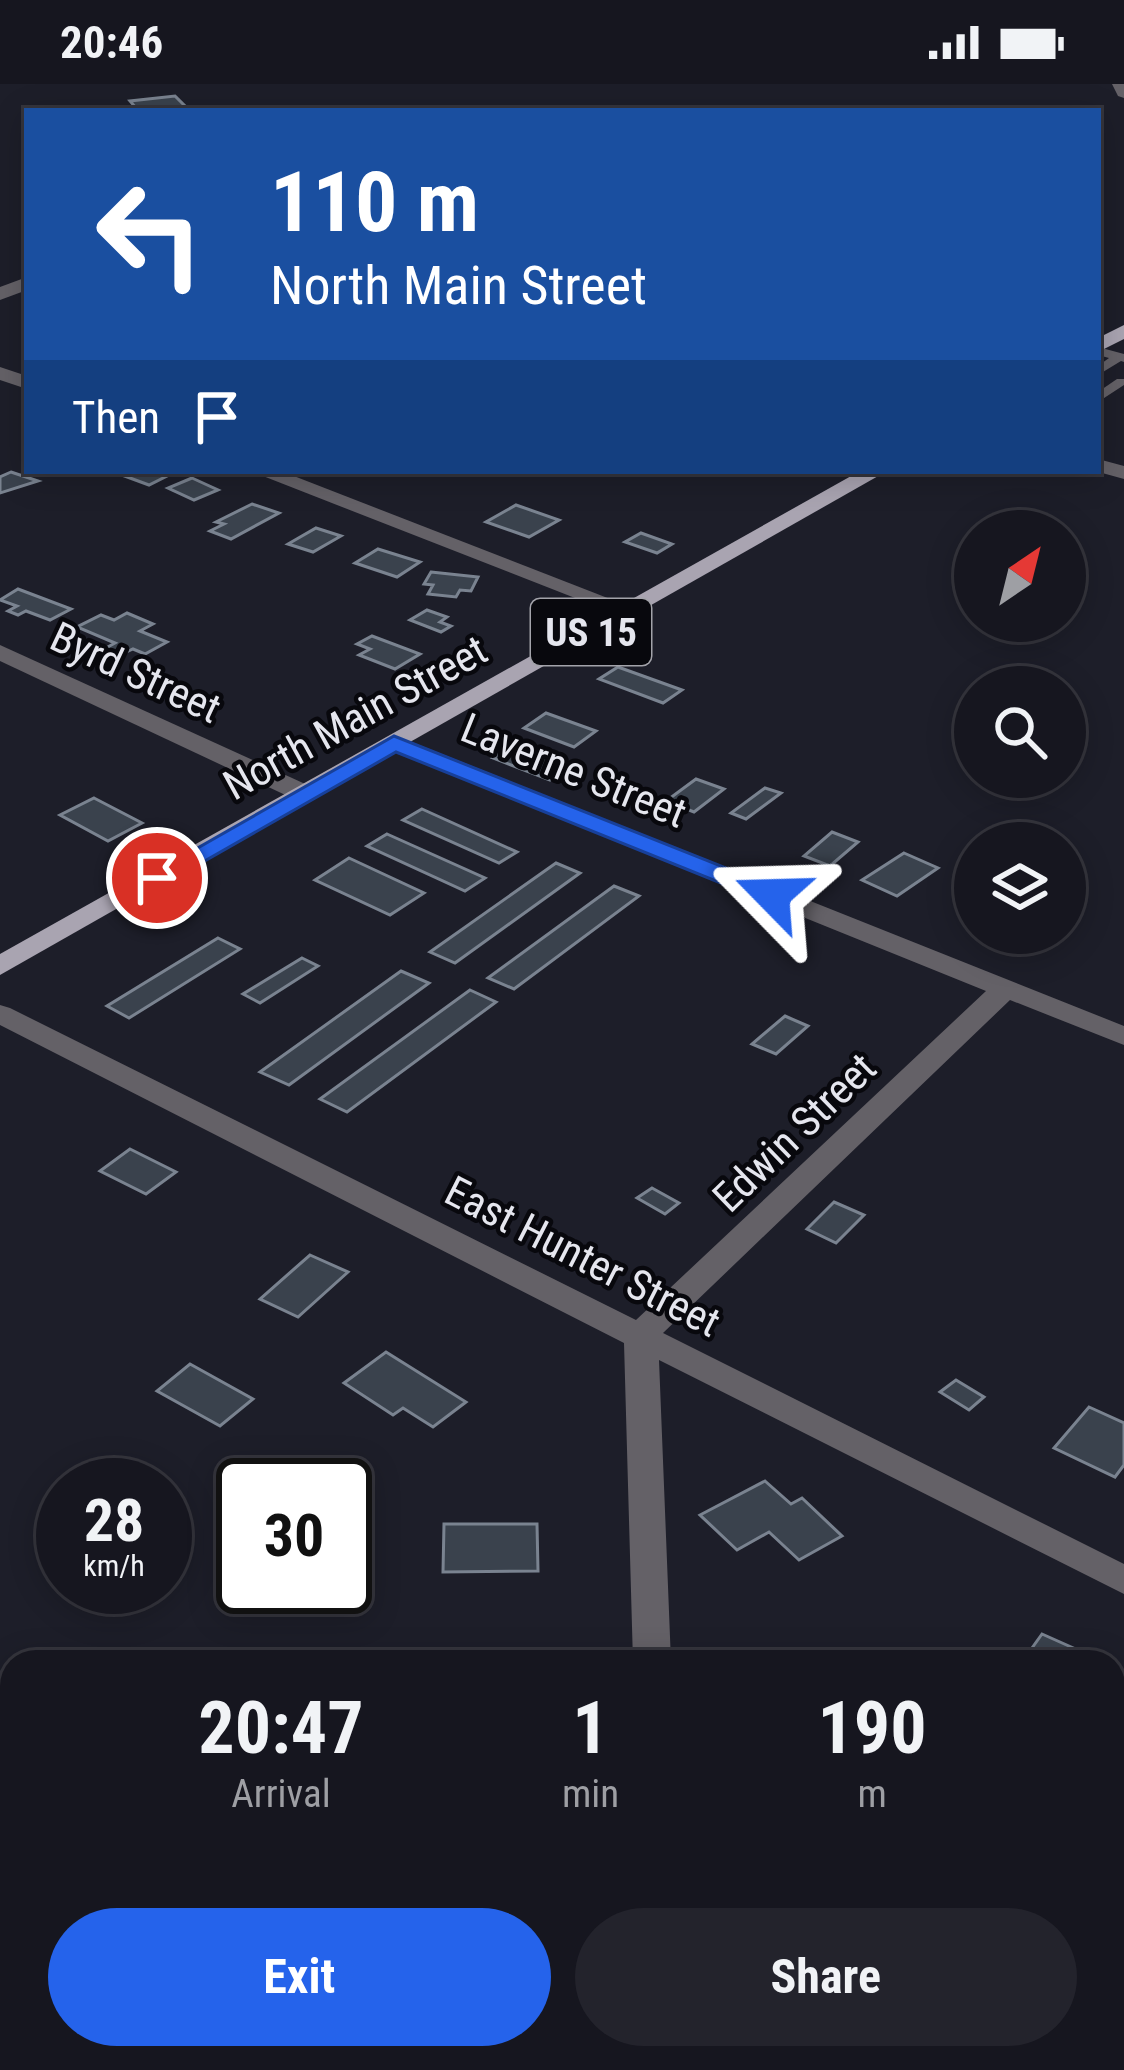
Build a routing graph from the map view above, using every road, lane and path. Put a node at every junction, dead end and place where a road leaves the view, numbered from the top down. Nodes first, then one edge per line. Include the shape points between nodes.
1 (1120, 84) edge
2 (1124, 94) edge
3 (269, 474) edge
4 (871, 474) edge
5 (629, 610) junction
6 (0, 652) edge
7 (394, 743) junction
8 (305, 794) junction
9 (0, 966) edge
10 (1005, 988) junction
11 (0, 1014) edge
12 (1124, 1036) edge
13 (641, 1335) junction
14 (1124, 1580) edge
15 (652, 1650) edge

1 - 2 street
3 - 5 street
4 - 5 main road, North Main Street / US 15
5 - 7 main road, North Main Street / US 15
6 - 8 street, Byrd Street
7 - 8 main road, North Main Street / US 15
7 - 10 street, Laverne Street
8 - 9 main road, North Main Street / US 15
10 - 12 street, Laverne Street
10 - 13 street, Edwin Street
11 - 13 street, East Hunter Street
13 - 14 street, East Hunter Street
13 - 15 street

